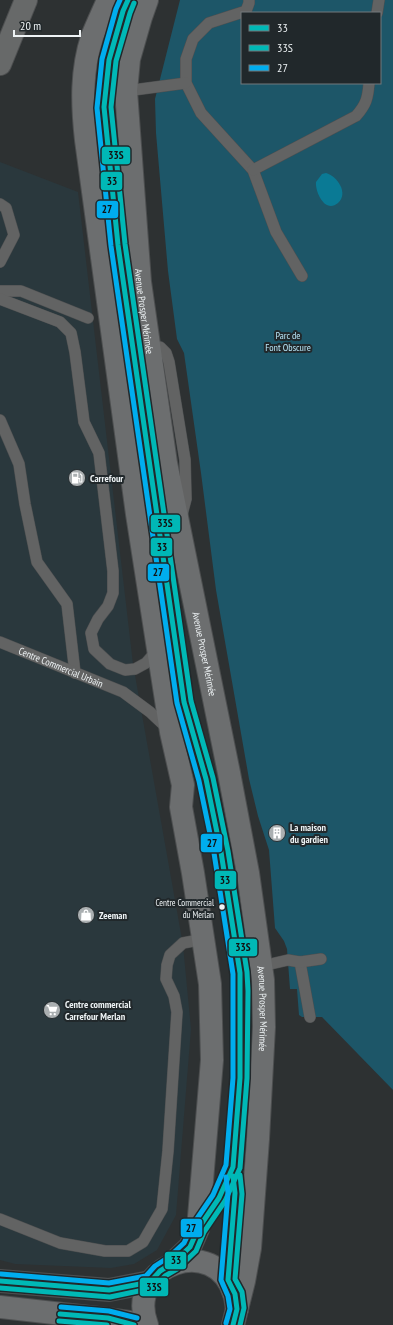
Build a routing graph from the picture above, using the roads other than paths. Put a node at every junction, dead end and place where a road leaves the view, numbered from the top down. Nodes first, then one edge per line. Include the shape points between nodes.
1 (26, 0) edge
2 (108, 0) edge
3 (128, 0) edge
4 (147, 0) edge
5 (249, 0) edge
6 (379, 0) edge
7 (243, 12) edge
8 (377, 12) edge
9 (241, 13) edge
10 (0, 64) edge
11 (186, 83) junction
12 (369, 84) edge
13 (126, 91) junction
14 (253, 170) junction
15 (0, 204) edge
16 (0, 262) edge
17 (302, 276) dead end
18 (0, 291) edge
19 (0, 299) edge
20 (88, 318) dead end
21 (160, 347) dead end
22 (0, 420) edge
23 (179, 526) junction
24 (0, 642) edge
25 (157, 643) junction
26 (75, 673) junction
27 (171, 732) junction
28 (204, 938) junction
29 (322, 959) dead end
30 (300, 962) junction
31 (262, 966) junction
32 (310, 1017) dead end
33 (233, 1167) junction
34 (0, 1219) edge
35 (198, 1229) junction
36 (174, 1263) junction
37 (228, 1280) junction
38 (0, 1281) edge
39 (150, 1282) junction
40 (0, 1307) edge
41 (235, 1317) edge
42 (134, 1325) edge
43 (147, 1325) edge

1 - 10 highway
2 - 25 street, Avenue Prosper Mérimée via 92,37 84,74 82,106
3 - 33 lane via 110,60 104,108 118,245 184,702 206,779 221,852 240,972 240,1078
4 - 13 street, Avenue Prosper Mérimée via 129,59
5 - 7 lane via 246,11
6 - 8 lane
9 - 11 lane via 209,23 193,40 186,59
11 - 13 lane
11 - 14 lane via 201,113
12 - 14 lane via 364,107 356,116
13 - 23 street, Avenue Prosper Mérimée via 141,287 166,464
14 - 17 lane via 276,232
15 - 16 lane via 6,208 14,235
18 - 20 lane via 21,291
19 - 25 lane via 60,322 71,333 84,422 99,453 113,571 113,593 91,633 94,649 110,664 125,670 135,669 146,663 153,656
21 - 23 lane via 166,353 169,362 185,460 186,499
22 - 26 lane via 19,464 37,562 68,604
23 - 31 street, Avenue Prosper Mérimée via 232,787
24 - 26 lane, Centre Commercial Urbain
25 - 27 street, Avenue Prosper Mérimée
26 - 27 lane, Centre Commercial Urbain via 123,692
27 - 28 street, Avenue Prosper Mérimée via 183,785 181,807
28 - 34 lane via 183,943 170,955 166,965 166,979 174,996 177,1012 168,1152 162,1209 143,1242 128,1251 105,1251 60,1243
28 - 35 street, Avenue Prosper Mérimée via 210,984 212,1060
29 - 30 lane
30 - 31 lane via 288,960
30 - 32 lane
31 - 41 street, Avenue Prosper Mérimée via 264,1027 250,1248
33 - 35 lane via 219,1198
33 - 37 lane via 235,1193
35 - 36 street, Avenue Prosper Mérimée via 190,1248
36 - 37 street, Avenue Prosper Mérimée via 198,1261 220,1271
36 - 39 street, Avenue Prosper Mérimée via 160,1271
37 - 41 street, Avenue Prosper Mérimée via 235,1294
38 - 39 street via 109,1290
39 - 43 street, Avenue Prosper Mérimée via 144,1298 143,1316
40 - 42 street via 107,1319

